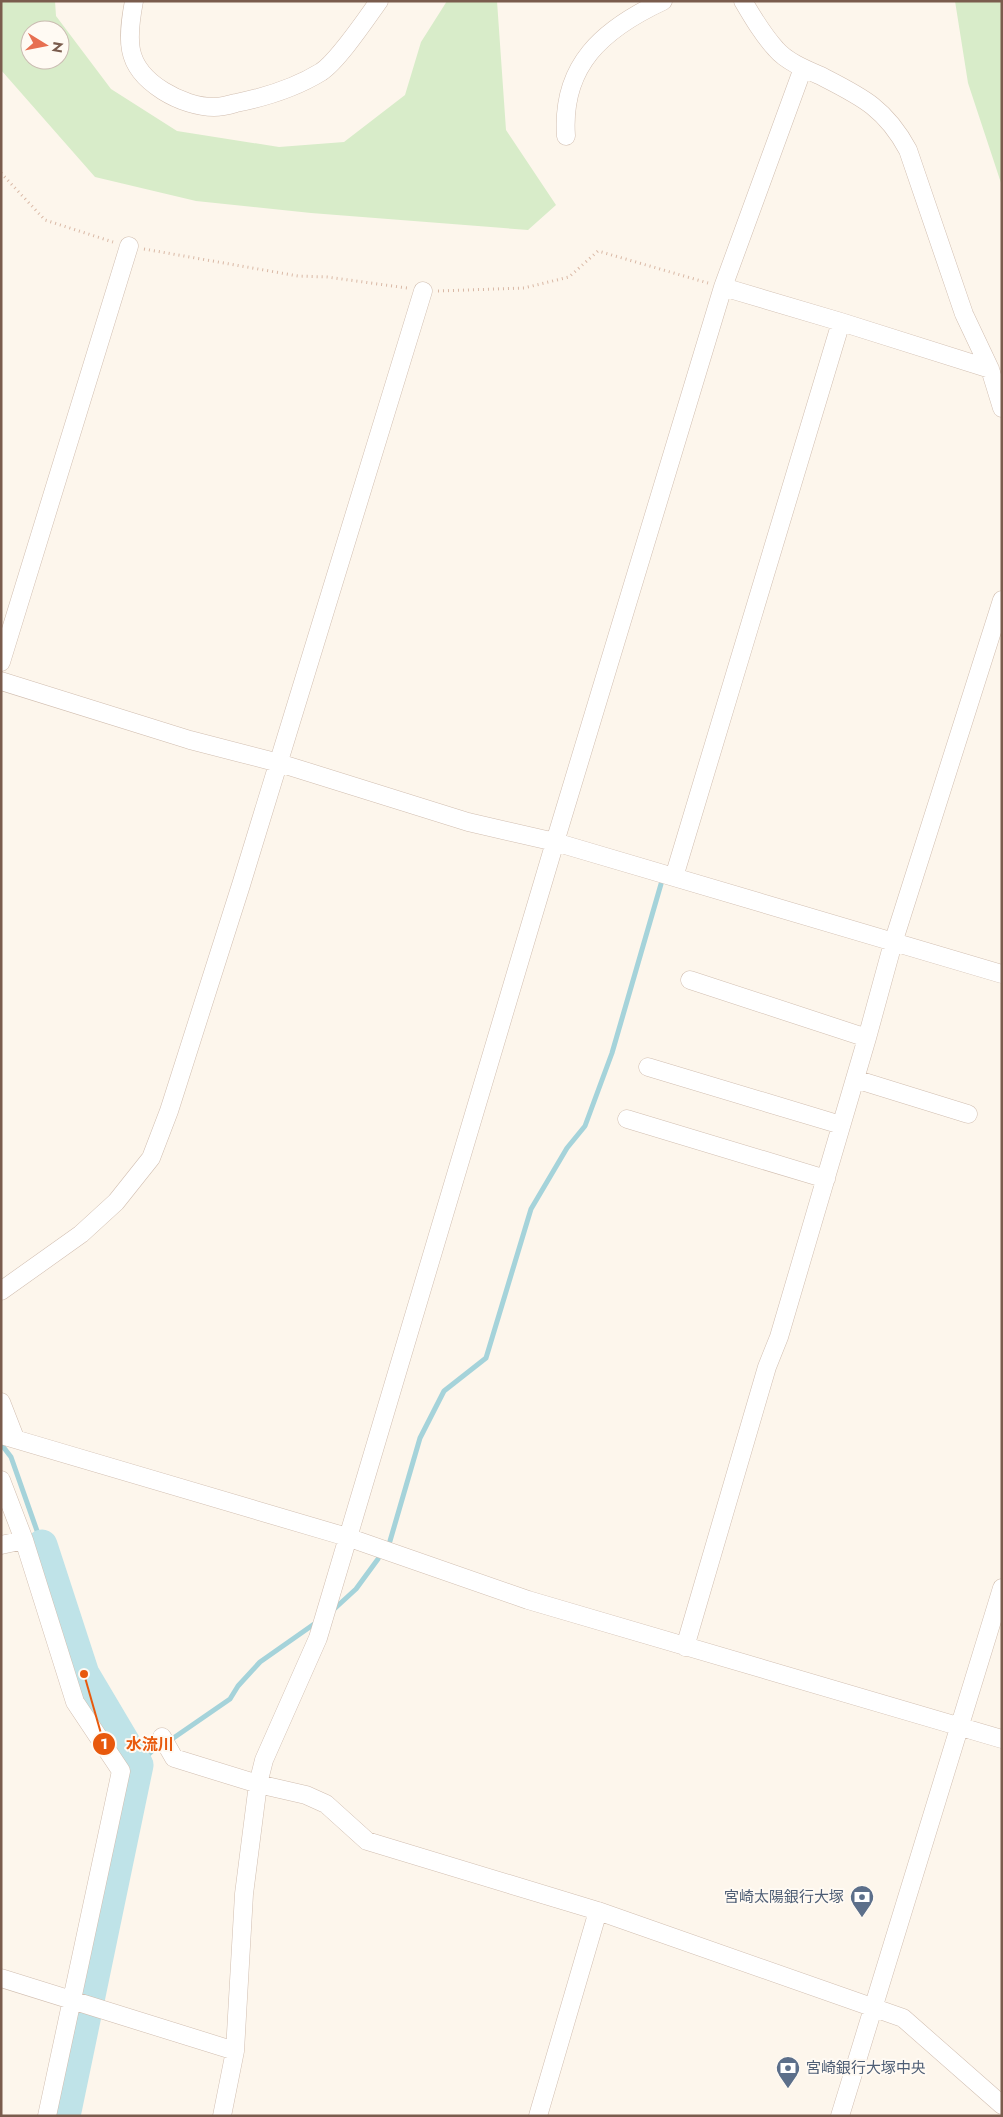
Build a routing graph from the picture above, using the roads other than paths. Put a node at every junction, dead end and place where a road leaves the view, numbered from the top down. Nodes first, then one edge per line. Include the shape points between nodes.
1 (134, 1) edge
2 (379, 1) edge
3 (663, 1) edge
4 (743, 1) edge
5 (803, 68) junction
6 (566, 136) dead end
7 (129, 246) road end
8 (723, 287) junction
9 (423, 290) road end
10 (841, 322) junction
11 (990, 369) junction
12 (1002, 408) edge
13 (1002, 600) edge
14 (1, 662) edge
15 (1, 681) edge
16 (278, 763) junction
17 (555, 842) junction
18 (674, 877) junction
19 (893, 943) junction
20 (1002, 974) edge
21 (690, 980) dead end
22 (867, 1038) junction
23 (648, 1067) dead end
24 (855, 1079) junction
25 (968, 1114) dead end
26 (627, 1119) dead end
27 (841, 1126) junction
28 (826, 1179) junction
29 (1, 1291) edge
30 (1, 1402) edge
31 (8, 1436) edge
32 (1, 1480) edge
33 (347, 1537) junction
34 (24, 1540) junction
35 (1, 1545) edge
36 (1002, 1588) edge
37 (685, 1647) junction
38 (960, 1726) junction
39 (162, 1737) dead end
40 (1002, 1739) edge
41 (258, 1784) junction
42 (598, 1911) junction
43 (1, 1978) edge
44 (70, 1999) junction
45 (874, 2007) junction
46 (236, 2051) junction
47 (1002, 2104) edge
48 (46, 2116) edge
49 (222, 2116) edge
50 (538, 2116) edge
51 (840, 2116) edge

1 - 2 street via 130,43 139,68 152,83 174,97 196,105 216,107 283,92 323,71
3 - 6 street via 635,14 605,36 581,63 564,115
4 - 5 street via 777,50
5 - 8 street
5 - 11 street via 855,93 884,114 898,130 911,158 964,314
7 - 14 street
8 - 10 street
8 - 17 street
9 - 16 street
10 - 11 street
10 - 18 street
11 - 12 street
13 - 19 street
15 - 16 street via 190,740
16 - 17 street via 468,822
16 - 29 street via 169,1111 151,1158 116,1202 81,1234
17 - 18 street
17 - 33 street
18 - 19 street
19 - 20 street
19 - 22 street
21 - 22 street
22 - 24 street
23 - 27 street
24 - 25 street
24 - 27 street
26 - 28 street
27 - 28 street
28 - 37 street
30 - 31 street
31 - 33 street
32 - 34 street
33 - 37 street via 483,1585
33 - 41 street via 318,1638 264,1760
34 - 35 street
34 - 44 street via 75,1702 121,1771
36 - 38 street
37 - 38 street
38 - 40 street
38 - 45 street
39 - 41 street via 174,1758
41 - 42 street via 306,1795 326,1804 367,1841
41 - 46 street via 244,1894
42 - 45 street
42 - 50 street
43 - 44 street
44 - 46 street
44 - 48 street
45 - 47 street via 903,2018
45 - 51 street
46 - 49 street

